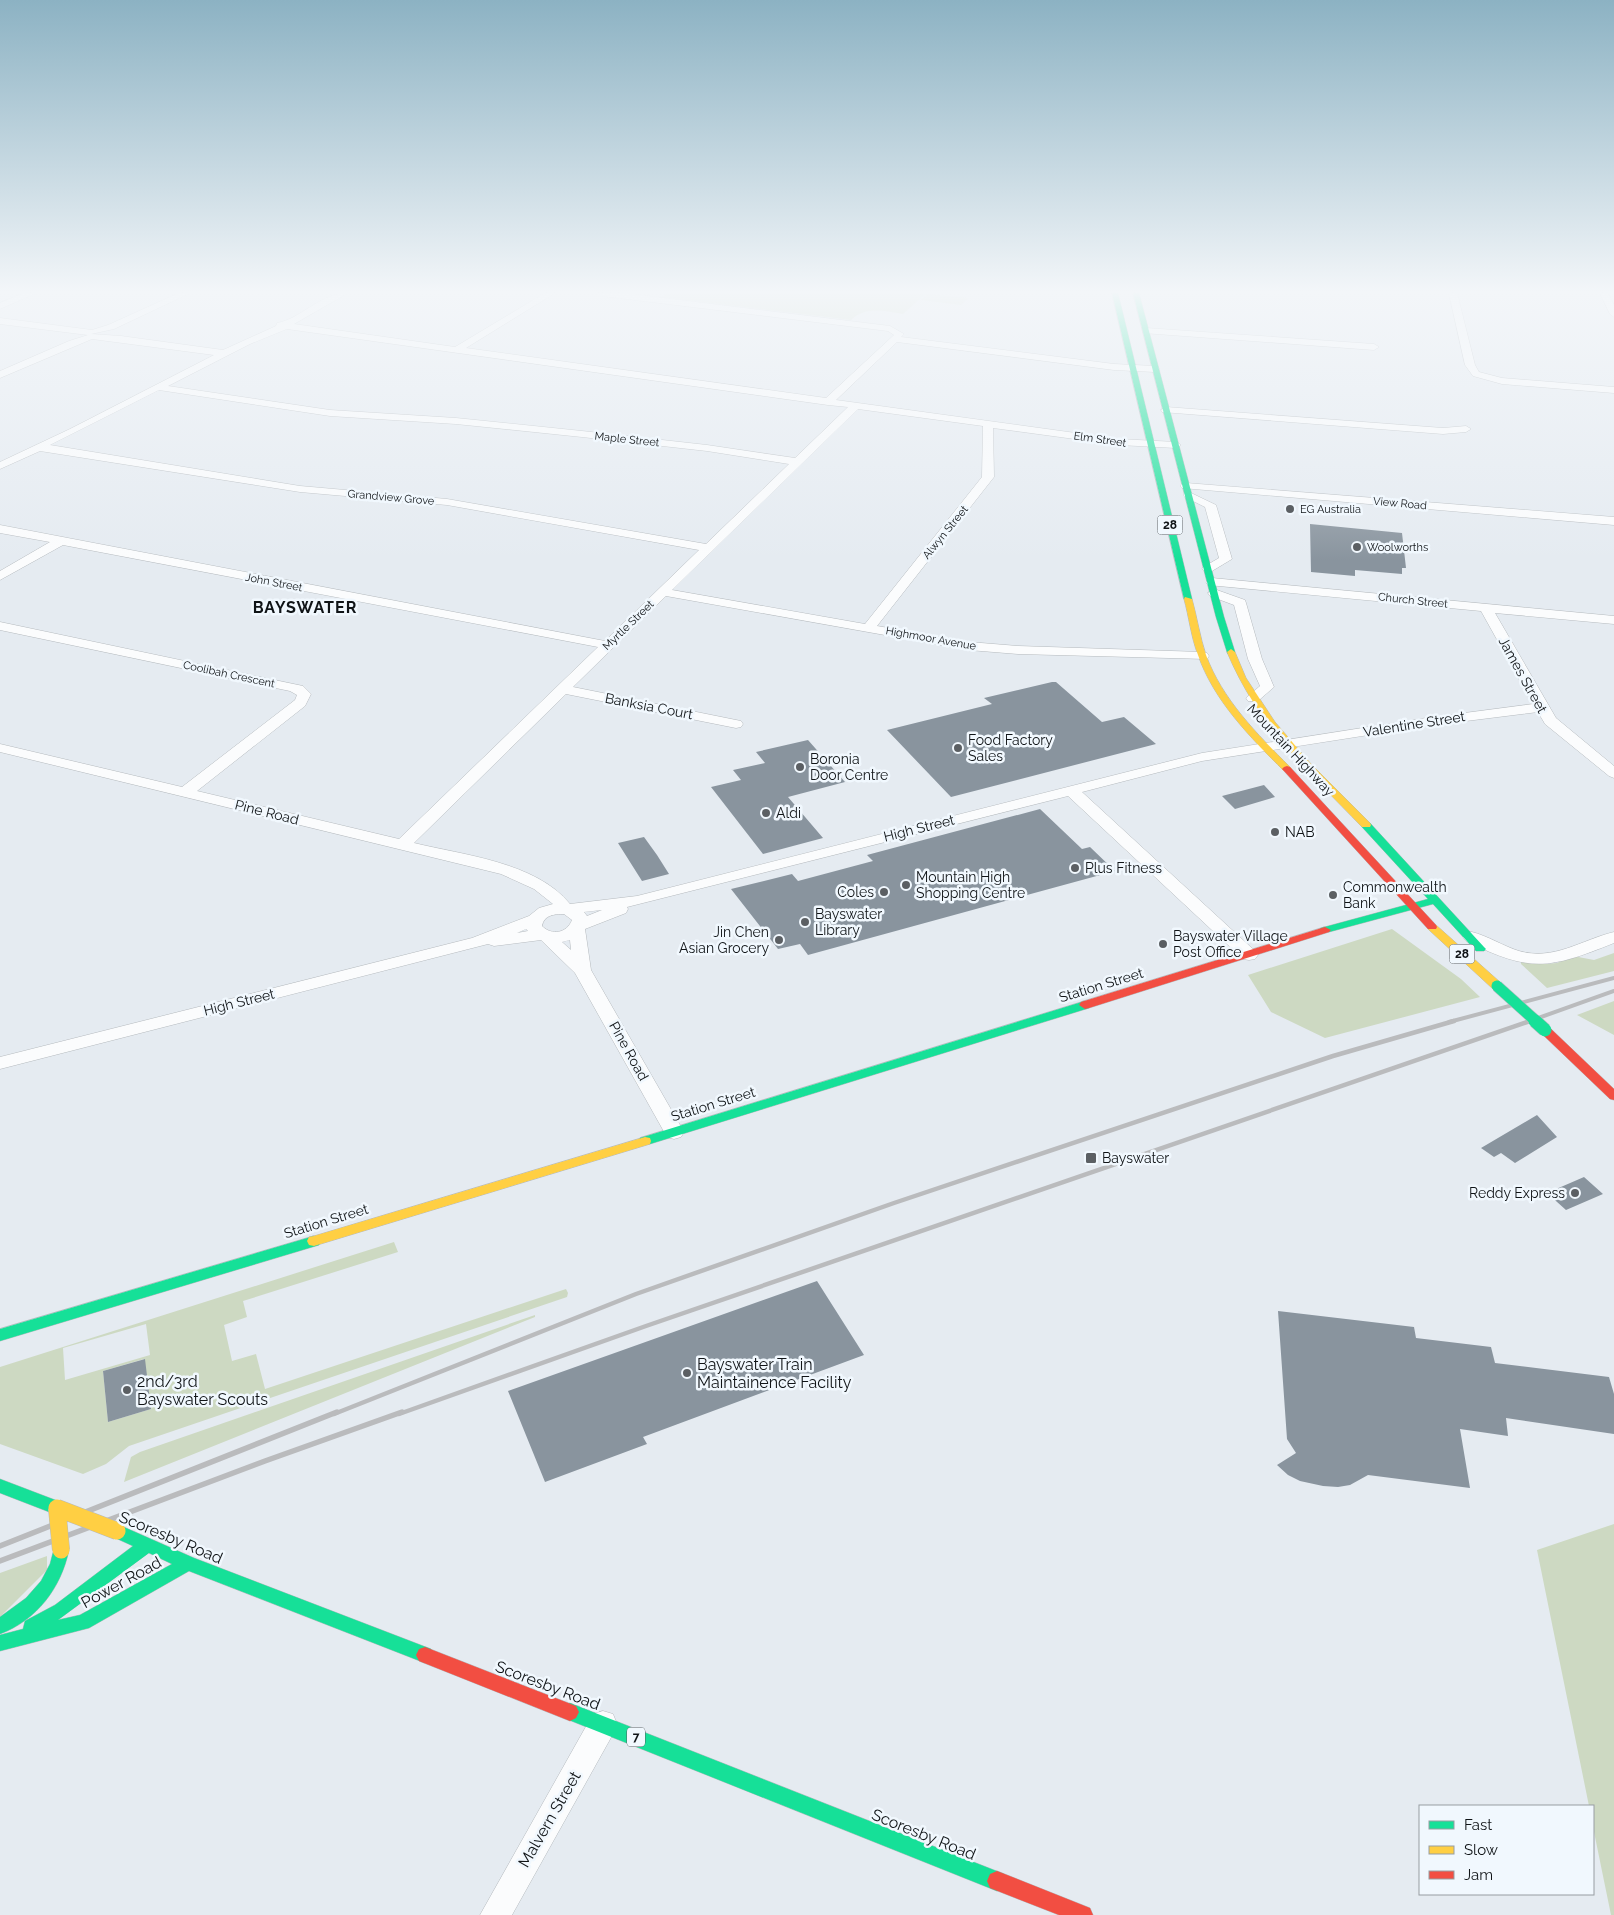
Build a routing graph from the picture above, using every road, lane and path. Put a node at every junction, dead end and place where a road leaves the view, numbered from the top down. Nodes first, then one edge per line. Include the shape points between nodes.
1 (166, 382) edge
2 (688, 382) edge
3 (849, 382) edge
4 (1135, 382) edge
5 (1159, 382) edge
6 (1519, 382) edge
7 (158, 386) junction
8 (1614, 390) edge
9 (828, 402) junction
10 (855, 406) junction
11 (1166, 410) junction
12 (988, 424) junction
13 (1466, 429) dead end
14 (44, 444) junction
15 (1150, 444) junction
16 (1176, 445) junction
17 (0, 455) edge
18 (16, 458) junction
19 (797, 462) junction
20 (0, 466) edge
21 (1188, 490) junction
22 (1614, 521) edge
23 (0, 529) edge
24 (61, 541) junction
25 (708, 548) junction
26 (1208, 568) junction
27 (0, 576) edge
28 (1213, 587) junction
29 (663, 592) junction
30 (1486, 608) junction
31 (1614, 620) edge
32 (0, 626) edge
33 (868, 628) junction
34 (607, 645) junction
35 (1202, 656) junction
36 (562, 689) junction
37 (1253, 698) junction
38 (1541, 707) junction
39 (736, 724) dead end
40 (1288, 743) junction
41 (1262, 745) junction
42 (0, 748) edge
43 (1614, 774) edge
44 (1071, 790) junction
45 (186, 792) junction
46 (402, 845) junction
47 (532, 882) junction
48 (1435, 900) junction
49 (637, 901) junction
50 (1412, 906) junction
51 (567, 909) junction
52 (539, 927) junction
53 (578, 927) junction
54 (1467, 934) junction
55 (1614, 937) edge
56 (1249, 955) junction
57 (1491, 959) dead end
58 (582, 970) junction
59 (0, 1063) edge
60 (1614, 1096) edge
61 (674, 1132) junction
62 (0, 1335) edge
63 (0, 1486) edge
64 (57, 1508) junction
65 (148, 1544) junction
66 (188, 1563) junction
67 (0, 1626) edge
68 (5, 1641) edge
69 (603, 1724) junction
70 (495, 1915) edge
71 (1083, 1915) edge

1 - 7 street
2 - 9 street, Elm Street
3 - 9 street
4 - 15 main road, Mountain Highway / 28
5 - 11 main road, Mountain Highway / 28
6 - 8 street
7 - 14 street
7 - 19 street, Maple Street via 330,413 582,434
9 - 10 street, Elm Street
10 - 12 street, Elm Street
10 - 19 street, Myrtle Street
11 - 13 street via 1373,430
11 - 16 main road, Mountain Highway / 28
12 - 15 street, Elm Street
12 - 33 street, Alwyn Street via 988,478
14 - 18 street
14 - 25 street, Grandview Grove via 74,452 300,489 447,502
15 - 16 street, Elm Street
15 - 35 main road, Mountain Highway / 28
16 - 21 main road, Mountain Highway / 28
17 - 18 street
18 - 20 street
19 - 25 street, Myrtle Street
21 - 22 street, View Road
21 - 26 main road, Mountain Highway / 28
21 - 26 street via 1210,506 1226,559
23 - 24 street, John Street
24 - 27 street
24 - 34 street, John Street
25 - 29 street, Myrtle Street
26 - 28 main road, Mountain Highway / 28
28 - 30 street, Church Street
28 - 37 main road, Mountain Highway / 28 via 1233,657
28 - 37 street via 1240,603 1267,687
29 - 33 street, Highmoor Avenue
29 - 34 street, Myrtle Street
30 - 31 street, Church Street
30 - 38 street, James Street
32 - 45 street, Coolibah Crescent via 302,692 304,697 300,703
33 - 35 street, Highmoor Avenue via 991,648
34 - 36 street, Myrtle Street
35 - 41 main road, Mountain Highway / 28 via 1223,696
36 - 39 street, Banksia Court
36 - 46 street, Myrtle Street
37 - 40 main road, Mountain Highway / 28
38 - 40 street, Valentine Street
38 - 43 street, James Street via 1555,726
40 - 41 street, High Street
40 - 48 main road, Mountain Highway / 28
41 - 44 street, High Street
41 - 50 main road, Mountain Highway / 28 via 1302,784
42 - 45 street, Pine Road
44 - 49 street, High Street
44 - 56 street
45 - 46 street, Pine Road
46 - 47 street, Pine Road via 507,870
47 - 51 street, Pine Road via 546,889
47 - 52 street
48 - 50 main road, Station Street
48 - 54 main road, Mountain Highway / 28
49 - 51 street, High Street
49 - 53 street, High Street
50 - 56 main road, Station Street via 1330,928
50 - 60 main road, Mountain Highway / 28, bridge
51 - 52 street, High Street via 549,910
51 - 53 street, Pine Road via 580,919
52 - 53 street, High Street via 563,936
52 - 58 street, Pine Road
52 - 59 street, High Street via 519,939 478,942
53 - 58 street, Pine Road
54 - 55 street via 1507,952 1539,959 1550,959
54 - 57 main road, Mountain Highway / 28
56 - 61 main road, Station Street
58 - 61 street, Pine Road
61 - 62 main road, Station Street
63 - 64 main road, Scoresby Road / 7
64 - 65 main road, Scoresby Road / 7, bridge
64 - 67 main road, bridge via 61,1550 55,1578 31,1605
65 - 66 main road, Scoresby Road / 7
65 - 68 main road, Power Road via 61,1610
66 - 68 main road, Power Road via 83,1622
66 - 69 main road, Scoresby Road / 7
69 - 70 street, Malvern Street
69 - 71 main road, Scoresby Road / 7

